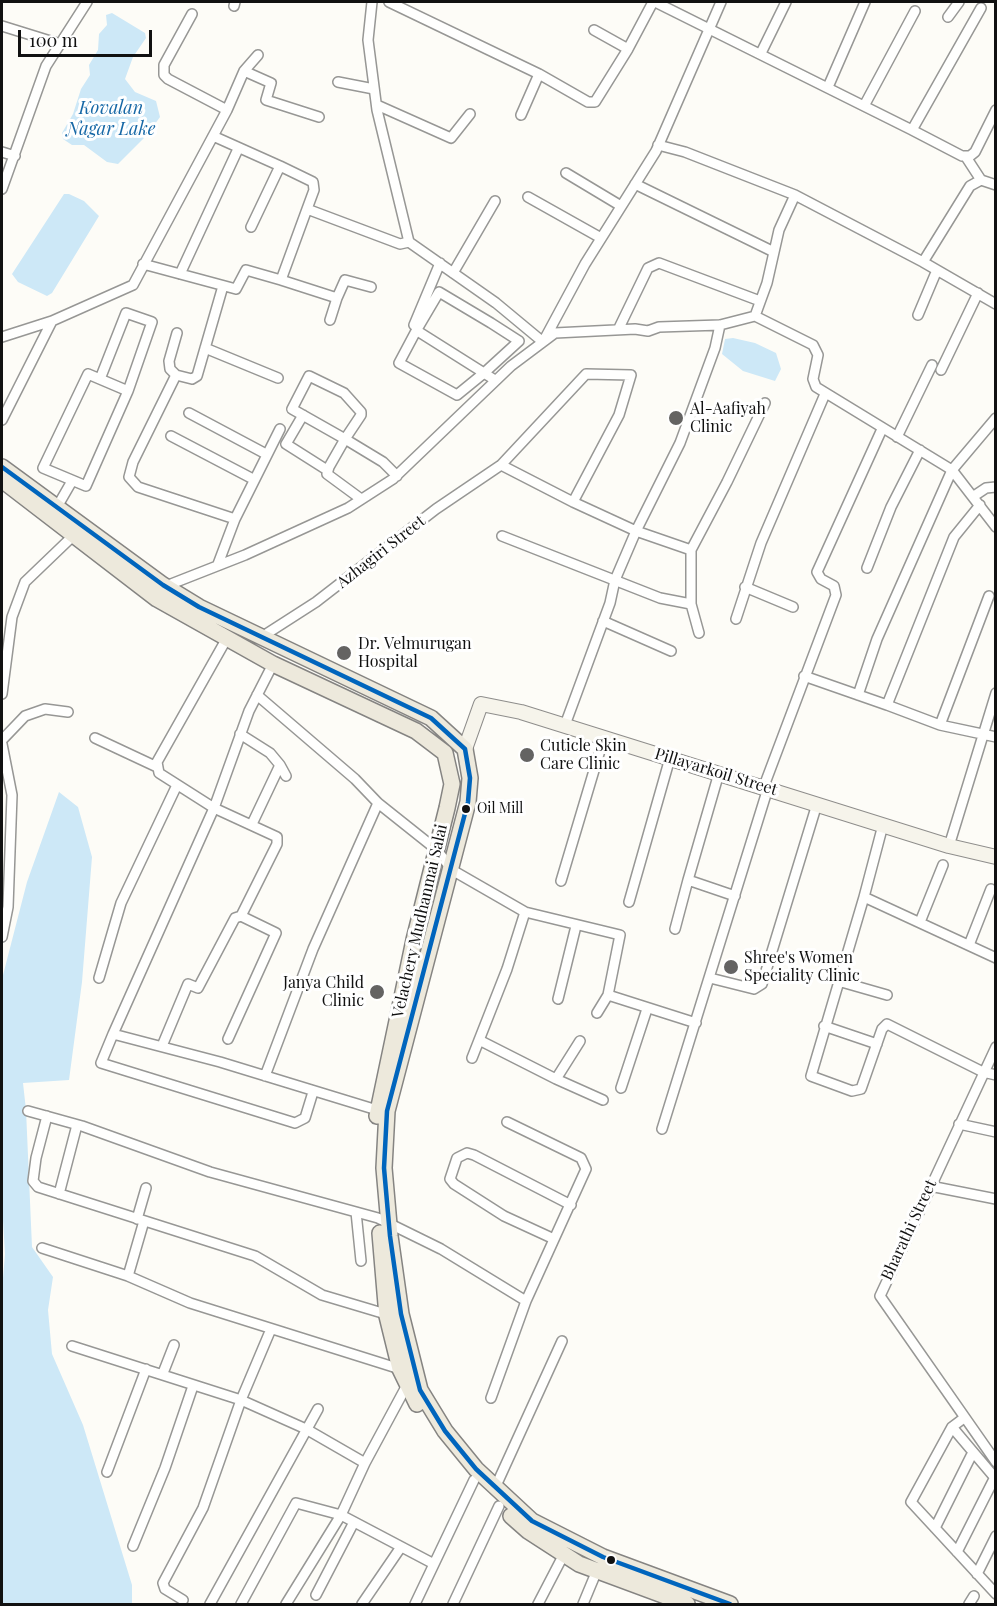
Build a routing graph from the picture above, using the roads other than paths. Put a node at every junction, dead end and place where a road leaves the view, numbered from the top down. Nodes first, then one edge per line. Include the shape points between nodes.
1 (87, 2) edge
2 (372, 2) edge
3 (389, 2) edge
4 (654, 2) edge
5 (721, 2) edge
6 (786, 2) edge
7 (865, 2) edge
8 (959, 2) edge
9 (981, 8) dead end
10 (915, 11) dead end
11 (192, 14) dead end
12 (948, 17) dead end
13 (2, 26) edge
14 (709, 28) junction
15 (594, 30) dead end
16 (60, 45) junction
17 (628, 50) junction
18 (761, 53) junction
19 (258, 55) dead end
20 (244, 71) junction
21 (539, 74) junction
22 (338, 82) dead end
23 (828, 87) junction
24 (375, 89) junction
25 (376, 105) junction
26 (864, 105) junction
27 (227, 110) junction
28 (996, 110) edge
29 (470, 114) dead end
30 (521, 115) dead end
31 (319, 117) dead end
32 (912, 130) junction
33 (213, 136) junction
34 (658, 145) junction
35 (238, 149) junction
36 (2, 152) edge
37 (15, 156) junction
38 (966, 157) junction
39 (280, 166) junction
40 (566, 173) dead end
41 (981, 180) junction
42 (635, 184) junction
43 (996, 185) edge
44 (2, 189) edge
45 (795, 195) junction
46 (528, 196) dead end
47 (495, 201) dead end
48 (621, 206) junction
49 (307, 209) junction
50 (251, 227) dead end
51 (601, 238) junction
52 (409, 242) junction
53 (774, 252) junction
54 (923, 262) junction
55 (143, 264) junction
56 (440, 264) junction
57 (937, 270) junction
58 (453, 273) junction
59 (180, 274) junction
60 (281, 280) junction
61 (223, 286) junction
62 (371, 287) dead end
63 (978, 293) junction
64 (338, 298) junction
65 (760, 301) junction
66 (996, 304) edge
67 (918, 315) dead end
68 (755, 316) junction
69 (330, 320) dead end
70 (52, 321) junction
71 (720, 325) junction
72 (618, 330) junction
73 (414, 331) junction
74 (177, 333) dead end
75 (2, 337) edge
76 (519, 341) junction
77 (543, 342) junction
78 (205, 348) junction
79 (531, 351) junction
80 (484, 373) junction
81 (176, 375) junction
82 (278, 378) dead end
83 (100, 379) junction
84 (495, 380) junction
85 (128, 391) junction
86 (825, 394) junction
87 (765, 403) dead end
88 (189, 413) dead end
89 (303, 415) junction
90 (996, 418) edge
91 (2, 420) edge
92 (280, 429) dead end
93 (882, 429) junction
94 (171, 436) dead end
95 (897, 437) junction
96 (345, 439) junction
97 (920, 450) junction
98 (266, 454) junction
99 (501, 465) junction
100 (2, 467) edge
101 (327, 470) junction
102 (952, 470) junction
103 (397, 476) junction
104 (253, 479) junction
105 (2, 480) edge
106 (72, 481) junction
107 (996, 487) edge
108 (974, 496) junction
109 (361, 499) junction
110 (573, 502) junction
111 (980, 505) junction
112 (57, 507) junction
113 (235, 519) junction
114 (996, 527) edge
115 (636, 531) junction
116 (75, 534) junction
117 (502, 536) dead end
118 (691, 550) junction
119 (218, 564) junction
120 (867, 568) dead end
121 (615, 580) junction
122 (166, 586) junction
123 (745, 587) junction
124 (989, 596) dead end
125 (691, 604) junction
126 (793, 607) dead end
127 (736, 619) dead end
128 (603, 621) junction
129 (699, 633) dead end
130 (227, 638) junction
131 (260, 638) junction
132 (671, 651) dead end
133 (273, 664) junction
134 (804, 676) junction
135 (996, 693) edge
136 (2, 694) edge
137 (257, 695) junction
138 (858, 695) junction
139 (887, 705) junction
140 (68, 712) dead end
141 (565, 725) junction
142 (940, 725) junction
143 (240, 734) junction
144 (982, 734) junction
145 (604, 737) junction
146 (996, 737) edge
147 (95, 738) dead end
148 (2, 742) edge
149 (465, 749) junction
150 (670, 758) junction
151 (280, 765) junction
152 (157, 767) junction
153 (719, 773) junction
154 (286, 776) dead end
155 (177, 785) junction
156 (766, 787) junction
157 (378, 803) junction
158 (817, 804) junction
159 (214, 808) junction
160 (252, 824) junction
161 (883, 825) junction
162 (949, 846) junction
163 (437, 850) junction
164 (996, 857) edge
165 (944, 864) dead end
166 (452, 870) junction
167 (688, 880) junction
168 (561, 881) dead end
169 (991, 889) dead end
170 (735, 896) junction
171 (864, 897) junction
172 (629, 902) dead end
173 (525, 912) junction
174 (241, 916) junction
175 (920, 922) junction
176 (576, 926) junction
177 (675, 929) dead end
178 (2, 937) edge
179 (969, 945) junction
180 (996, 958) edge
181 (99, 978) dead end
182 (710, 978) junction
183 (838, 981) junction
184 (608, 995) junction
185 (887, 995) dead end
186 (558, 999) dead end
187 (647, 1009) junction
188 (597, 1013) dead end
189 (696, 1023) junction
190 (824, 1026) junction
191 (113, 1034) junction
192 (228, 1039) dead end
193 (479, 1040) junction
194 (580, 1041) dead end
195 (877, 1044) junction
196 (162, 1046) junction
197 (996, 1047) edge
198 (472, 1058) dead end
199 (983, 1072) junction
200 (996, 1074) edge
201 (265, 1076) junction
202 (556, 1079) junction
203 (621, 1088) dead end
204 (313, 1092) junction
205 (603, 1100) dead end
206 (377, 1110) junction
207 (28, 1111) dead end
208 (47, 1116) junction
209 (507, 1122) dead end
210 (959, 1124) junction
211 (77, 1125) junction
212 (662, 1129) dead end
213 (996, 1132) edge
214 (930, 1186) junction
215 (147, 1188) dead end
216 (59, 1194) junction
217 (996, 1199) edge
218 (571, 1205) junction
219 (356, 1212) junction
220 (140, 1220) junction
221 (384, 1221) junction
222 (555, 1239) junction
223 (42, 1248) dead end
224 (361, 1261) dead end
225 (128, 1276) junction
226 (526, 1300) junction
227 (394, 1315) junction
228 (271, 1329) junction
229 (562, 1341) dead end
230 (174, 1345) dead end
231 (72, 1346) dead end
232 (146, 1369) junction
233 (400, 1369) junction
234 (163, 1373) junction
235 (407, 1385) junction
236 (193, 1386) junction
237 (491, 1398) dead end
238 (242, 1400) junction
239 (318, 1409) dead end
240 (964, 1418) junction
241 (952, 1426) junction
242 (306, 1429) junction
243 (971, 1456) dead end
244 (364, 1462) junction
245 (996, 1462) edge
246 (107, 1472) dead end
247 (995, 1477) edge
248 (474, 1480) junction
249 (495, 1488) junction
250 (499, 1506) junction
251 (341, 1515) junction
252 (354, 1522) junction
253 (935, 1528) junction
254 (996, 1536) edge
255 (133, 1546) dead end
256 (401, 1547) junction
257 (957, 1552) junction
258 (564, 1554) junction
259 (434, 1564) junction
260 (599, 1564) junction
261 (977, 1574) junction
262 (996, 1594) edge
263 (316, 1595) dead end
264 (183, 1600) dead end
265 (662, 1600) edge
266 (210, 1605) edge
267 (240, 1605) edge
268 (286, 1605) edge
269 (362, 1605) edge
270 (415, 1605) edge
271 (453, 1605) edge
272 (538, 1605) edge
273 (583, 1605) edge
274 (687, 1605) edge
275 (730, 1605) edge

1 - 16 street
2 - 24 street via 368,40
3 - 21 street
4 - 14 street
4 - 17 street
5 - 14 street
6 - 18 street
7 - 23 street
8 - 12 street
9 - 32 street
10 - 26 street
11 - 27 street via 164,65 164,75
13 - 16 street
14 - 18 street
14 - 34 street
15 - 17 street
16 - 37 street via 46,66
17 - 21 street via 594,102
18 - 23 street
19 - 20 street
20 - 27 street
20 - 31 street via 271,83 266,100
21 - 30 street
22 - 24 street
23 - 26 street
24 - 25 street
25 - 29 street via 451,138
25 - 52 street
26 - 32 street
27 - 33 street
28 - 38 street via 975,152
32 - 38 street
33 - 35 street
33 - 55 street
34 - 42 street
34 - 45 street
35 - 39 street
35 - 59 street
36 - 37 street
37 - 44 street
38 - 41 street
39 - 49 street via 313,182
39 - 50 street
40 - 48 street
41 - 43 street
41 - 54 street via 970,186
42 - 48 street
42 - 53 street
45 - 53 street
45 - 54 street
46 - 51 street
47 - 58 street
48 - 51 street
49 - 52 street via 400,244
49 - 60 street
51 - 77 street
52 - 56 street
53 - 65 street
54 - 57 street
55 - 59 street
55 - 70 street via 133,285
56 - 58 street
56 - 73 street
57 - 63 street
57 - 67 street
58 - 77 street
59 - 61 street
60 - 61 street via 246,270 236,289
60 - 64 street
61 - 78 street
62 - 64 street via 345,280
63 - 66 street
63 - 95 street
64 - 69 street
65 - 68 street
65 - 72 street via 659,263 648,268
68 - 71 street
68 - 86 street via 816,348 813,382
70 - 75 street
70 - 91 street
71 - 72 street
71 - 115 street via 680,443
72 - 77 street via 555,333
73 - 76 street via 439,292
73 - 80 street
73 - 80 street via 399,363 457,395
74 - 81 street via 169,361
76 - 79 street
76 - 80 street
77 - 79 street
78 - 81 street via 197,376 192,379
78 - 82 street
79 - 84 street
80 - 84 street
81 - 113 street via 129,477 138,487
83 - 85 street
83 - 85 street via 126,313 152,322
83 - 106 street via 88,374 44,468
84 - 103 street
85 - 106 street via 86,486
86 - 93 street
86 - 123 street
87 - 118 street
88 - 98 street
89 - 96 street
89 - 96 street via 292,409 311,375 344,393 361,412
89 - 101 street via 286,444
90 - 102 street
92 - 98 street
93 - 95 street
93 - 134 street via 817,572 820,579 834,586 836,595
94 - 104 street
95 - 97 street
96 - 101 street
96 - 103 street via 383,462
97 - 102 street
97 - 120 street via 891,507
98 - 104 street
99 - 110 street
99 - 110 street, Azhagiri Street via 586,374 631,375 619,415
99 - 131 street, Azhagiri Street via 436,509 316,602
100 - 112 main road
101 - 109 street via 327,474
102 - 108 street
102 - 138 street via 877,639
103 - 109 street
104 - 113 street
105 - 116 main road, Velachery Mudhanmai Salai
106 - 112 street
107 - 108 street
108 - 111 street
109 - 119 street
110 - 115 street
111 - 114 street
111 - 139 street via 954,537
112 - 122 main road
113 - 119 street
115 - 118 street
115 - 121 street
116 - 130 main road, Velachery Mudhanmai Salai via 156,598
116 - 136 street via 25,582 11,623
117 - 121 street
118 - 125 street
119 - 122 street
121 - 125 street via 660,598
121 - 128 street
122 - 131 main road via 199,608
123 - 126 street
123 - 127 street
124 - 142 street
125 - 129 street
128 - 132 street
128 - 141 street
130 - 133 main road, Velachery Mudhanmai Salai
130 - 152 street
131 - 149 main road via 430,718
133 - 137 street
133 - 163 main road, Velachery Mudhanmai Salai via 416,731 446,753 452,784
134 - 138 street
134 - 156 street
135 - 144 street
137 - 143 street
137 - 157 street
138 - 139 street
139 - 142 street
140 - 148 street via 45,709 25,716
141 - 145 street, Pillayarkoil Street
141 - 149 street, Pillayarkoil Street via 481,704
142 - 144 street
143 - 151 street via 270,753
143 - 159 street
144 - 146 street
144 - 162 street
145 - 150 street, Pillayarkoil Street
145 - 168 street
147 - 152 street
148 - 178 street via 12,795 8,907
149 - 166 main road, Velachery Mudhanmai Salai via 469,757 468,802
150 - 153 street, Pillayarkoil Street
150 - 172 street
151 - 154 street
151 - 160 street
152 - 155 street via 159,773
153 - 156 street, Pillayarkoil Street
153 - 167 street
155 - 159 street
155 - 181 street via 121,903
156 - 158 street, Pillayarkoil Street
156 - 170 street
157 - 163 street
157 - 201 street via 313,949
158 - 161 street, Pillayarkoil Street
158 - 182 street via 762,984 754,988
159 - 160 street
159 - 191 street
160 - 174 street via 277,837 277,844
161 - 162 street, Pillayarkoil Street
161 - 171 street
162 - 164 street, Pillayarkoil Street
163 - 166 street
163 - 206 main road, Velachery Mudhanmai Salai
165 - 175 street
166 - 173 street
166 - 221 main road, Velachery Mudhanmai Salai via 387,1111
167 - 170 street
167 - 177 street
169 - 179 street
170 - 182 street
171 - 175 street
171 - 183 street
173 - 176 street
173 - 193 street
174 - 192 street via 276,933
174 - 196 street via 235,918 198,988 188,984
175 - 179 street
176 - 184 street via 620,935
176 - 186 street
179 - 180 street
182 - 189 street
183 - 185 street
183 - 190 street
184 - 187 street
184 - 188 street
187 - 189 street
187 - 203 street
189 - 212 street
190 - 195 street
190 - 195 street via 810,1073 814,1078 858,1091 864,1085
191 - 196 street
191 - 204 street via 101,1063 295,1123 304,1118
193 - 198 street
193 - 202 street
194 - 202 street
195 - 199 street via 882,1029 890,1024
196 - 201 street
197 - 199 street, Bharathi Street
199 - 200 street
199 - 210 street, Bharathi Street
201 - 204 street
202 - 205 street
204 - 206 street
206 - 221 main road, Velachery Mudhanmai Salai via 374,1168
207 - 208 street
208 - 211 street
208 - 216 street via 33,1181 38,1187
209 - 218 street via 586,1164
210 - 213 street
210 - 214 street, Bharathi Street
211 - 216 street
211 - 219 street via 210,1172
214 - 217 street
214 - 240 street, Bharathi Street via 880,1296
215 - 220 street
216 - 220 street
218 - 222 street
218 - 222 street via 474,1155 467,1153 458,1158 450,1179 454,1184 504,1216
219 - 221 street
219 - 224 street
220 - 225 street
220 - 227 street via 255,1256 322,1295
221 - 226 street
221 - 227 main road, Velachery Mudhanmai Salai
222 - 226 street
223 - 225 street
225 - 228 street via 190,1303
226 - 237 street
227 - 233 main road, Velachery Mudhanmai Salai
227 - 249 main road, Velachery Mudhanmai Salai via 420,1390 445,1431
228 - 233 street
228 - 238 street
229 - 249 street
230 - 234 street
231 - 232 street
232 - 234 street
232 - 246 street
233 - 235 main road, Velachery Mudhanmai Salai
234 - 236 street
235 - 244 street
235 - 248 main road, Velachery Mudhanmai Salai via 434,1431
236 - 238 street
236 - 255 street
238 - 242 street
238 - 264 street via 203,1508 163,1583 165,1589
239 - 242 street
240 - 241 street
240 - 245 street, Bharathi Street
241 - 247 street
241 - 253 street via 911,1502
242 - 244 street
242 - 266 street
243 - 253 street
244 - 251 street
247 - 257 street
248 - 250 main road, Velachery Mudhanmai Salai
248 - 259 street
249 - 260 main road, Velachery Mudhanmai Salai via 532,1521
250 - 258 main road, Velachery Mudhanmai Salai
250 - 271 street
251 - 252 street
251 - 267 street via 296,1503
251 - 268 street
252 - 256 street
252 - 263 street
253 - 257 street
254 - 261 street
256 - 259 street
256 - 269 street
257 - 261 street
258 - 260 main road, Velachery Mudhanmai Salai
258 - 272 street
259 - 270 street
260 - 265 main road, Velachery Mudhanmai Salai
260 - 273 street
260 - 275 main road, Velachery Mudhanmai Salai
261 - 262 street
265 - 274 main road, Velachery Mudhanmai Salai

